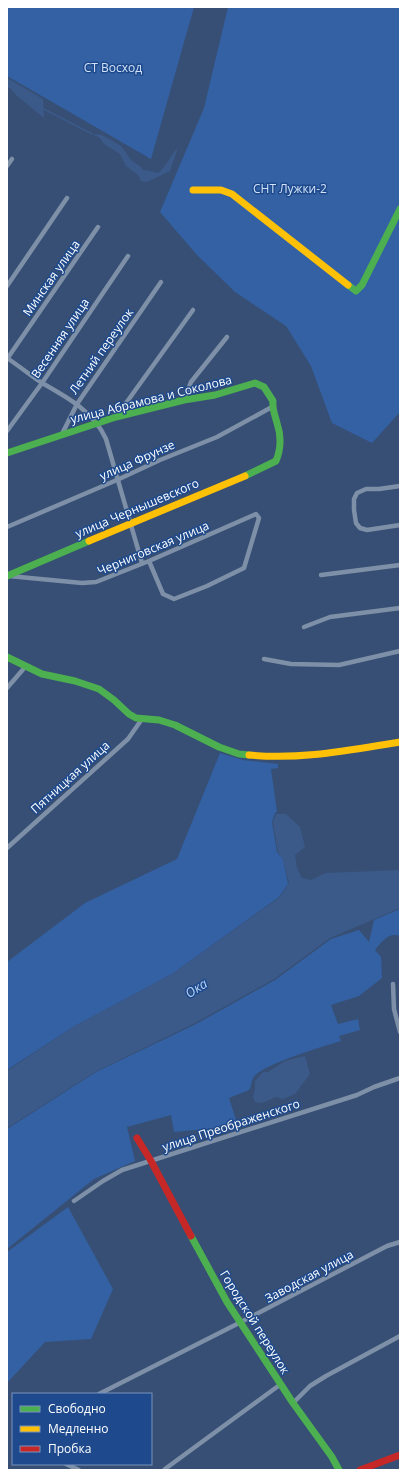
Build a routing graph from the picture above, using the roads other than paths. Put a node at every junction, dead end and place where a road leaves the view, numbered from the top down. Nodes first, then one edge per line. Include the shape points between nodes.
1 (12, 159) dead end
2 (7, 166) edge
3 (193, 190) dead end
4 (68, 198) dead end
5 (400, 209) edge
6 (98, 227) dead end
7 (128, 256) dead end
8 (161, 282) dead end
9 (7, 286) edge
10 (194, 310) dead end
11 (227, 337) dead end
12 (7, 358) edge
13 (42, 383) junction
14 (184, 400) junction
15 (77, 404) junction
16 (272, 407) junction
17 (116, 417) junction
18 (97, 424) junction
19 (7, 431) edge
20 (62, 434) junction
21 (7, 453) edge
22 (117, 480) junction
23 (400, 486) edge
24 (130, 523) junction
25 (400, 524) edge
26 (7, 527) edge
27 (149, 561) junction
28 (142, 563) junction
29 (400, 565) edge
30 (321, 575) dead end
31 (7, 576) edge
32 (400, 608) edge
33 (304, 627) dead end
34 (400, 651) edge
35 (7, 657) edge
36 (264, 659) dead end
37 (26, 666) junction
38 (7, 688) edge
39 (142, 719) junction
40 (400, 742) edge
41 (7, 848) edge
42 (393, 984) dead end
43 (400, 1032) edge
44 (400, 1078) edge
45 (137, 1138) dead end
46 (151, 1161) junction
47 (74, 1201) dead end
48 (400, 1242) edge
49 (241, 1322) junction
50 (400, 1336) edge
51 (281, 1384) junction
52 (101, 1393) edge
53 (293, 1402) junction
54 (400, 1455) edge
55 (68, 1465) edge
56 (165, 1469) edge
57 (79, 1470) edge
58 (339, 1470) edge
59 (360, 1470) edge

1 - 2 street
3 - 5 street via 221,190 232,194 356,291 362,285
4 - 9 street
6 - 12 street, Минская улица
7 - 13 street, Весенняя улица
8 - 15 street, Летний переулок
10 - 17 street
11 - 14 street via 191,382
12 - 13 street
13 - 15 street
13 - 19 street, Весенняя улица
14 - 16 street, улица Абрамова и Соколова via 255,384 264,387 273,401
14 - 17 street, улица Абрамова и Соколова
15 - 18 street
15 - 20 street, Летний переулок
16 - 22 street, улица Фрунзе via 217,437
16 - 24 street, улица Чернышевского via 278,425 280,445 276,461
17 - 18 street, улица Абрамова и Соколова
18 - 20 street, улица Абрамова и Соколова
18 - 22 street via 106,439
20 - 21 street, улица Абрамова и Соколова
22 - 24 street
22 - 26 street, улица Фрунзе
23 - 25 street via 366,489 354,499 356,523 360,528 367,530
24 - 28 street
24 - 31 street, улица Чернышевского
27 - 27 street, Черниговская улица via 256,514 259,518 244,568 174,599 163,594
27 - 28 street, Черниговская улица
28 - 31 street, Черниговская улица via 96,582
29 - 30 street
32 - 33 street via 330,617
34 - 36 street via 339,665 291,664
35 - 37 street
37 - 38 street
37 - 39 street via 42,674 99,689 129,714
39 - 40 street via 159,720 175,725 239,754 273,757 311,756
39 - 41 street, Пятницкая улица via 128,739
42 - 43 street via 394,1009
44 - 46 street, улица Преображенского via 350,1098
45 - 46 street, Городской переулок
46 - 47 street, улица Преображенского via 122,1170
46 - 49 street, Городской переулок via 227,1302
48 - 49 street, Заводская улица via 386,1246
49 - 51 street, Городской переулок
49 - 52 street, Заводская улица
50 - 53 street via 326,1376 310,1386
51 - 53 street, Городской переулок
51 - 56 street
53 - 58 street, Городской переулок
54 - 59 street
55 - 57 street

